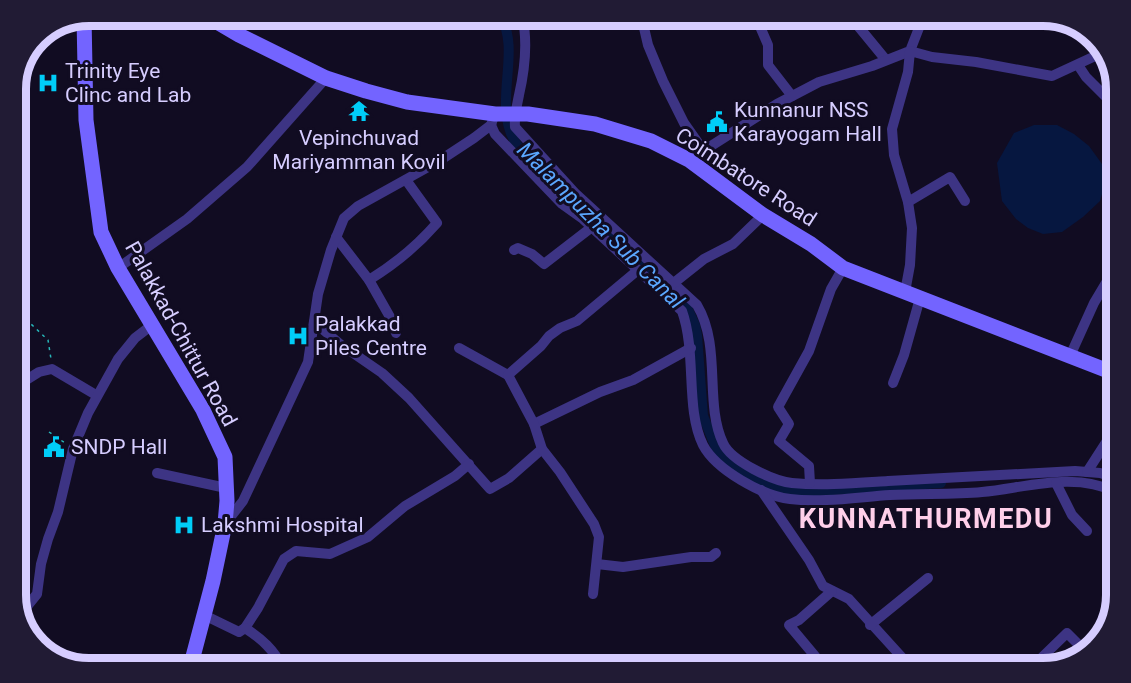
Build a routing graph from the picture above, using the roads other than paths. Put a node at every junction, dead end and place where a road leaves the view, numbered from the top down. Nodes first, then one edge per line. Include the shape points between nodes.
1 (84, 26) edge
2 (225, 26) edge
3 (524, 26) edge
4 (644, 26) edge
5 (760, 26) edge
6 (858, 26) edge
7 (920, 26) edge
8 (910, 51) junction
9 (1096, 56) edge
10 (886, 60) junction
11 (1078, 65) junction
12 (326, 78) junction
13 (792, 96) junction
14 (1105, 96) edge
15 (514, 115) junction
16 (493, 120) junction
17 (703, 150) junction
18 (689, 160) junction
19 (406, 180) junction
20 (965, 201) dead end
21 (908, 202) junction
22 (763, 214) junction
23 (592, 227) junction
24 (336, 237) junction
25 (514, 250) dead end
26 (118, 268) junction
27 (843, 268) junction
28 (638, 270) junction
29 (369, 280) junction
30 (673, 282) junction
31 (1105, 284) edge
32 (905, 292) junction
33 (664, 293) junction
34 (920, 298) junction
35 (314, 322) junction
36 (152, 325) junction
37 (396, 333) dead end
38 (459, 348) dead end
39 (691, 348) junction
40 (1070, 356) junction
41 (1106, 370) edge
42 (508, 375) junction
43 (26, 380) edge
44 (893, 383) dead end
45 (96, 395) junction
46 (534, 424) junction
47 (1106, 443) edge
48 (542, 449) junction
49 (469, 464) junction
50 (1087, 472) junction
51 (157, 473) dead end
52 (1106, 475) edge
53 (1048, 480) junction
54 (810, 483) junction
55 (226, 488) junction
56 (1106, 488) edge
57 (761, 490) junction
58 (225, 524) junction
59 (1087, 531) dead end
60 (716, 554) dead end
61 (597, 564) junction
62 (928, 578) dead end
63 (832, 591) junction
64 (593, 594) dead end
65 (27, 607) edge
66 (204, 615) junction
67 (870, 625) junction
68 (245, 628) junction
69 (1079, 645) edge
70 (193, 658) edge
71 (278, 658) edge
72 (817, 658) edge
73 (902, 658) edge
74 (1041, 658) edge

1 - 26 main road, Palakkad-Chittur Road via 86,120 94,191 101,232
2 - 12 main road, Coimbatore Road
3 - 15 street via 525,52
4 - 17 street via 663,81
5 - 13 street via 768,45 768,65
6 - 10 street
7 - 8 street
8 - 10 street
8 - 11 street via 1052,76
8 - 21 street via 892,129 896,163
9 - 11 street
10 - 13 street via 819,82
11 - 14 street
12 - 16 main road, Coimbatore Road via 406,102
12 - 26 street via 247,168 187,219
13 - 17 street
15 - 16 main road, Coimbatore Road
15 - 18 main road, Coimbatore Road via 595,124 651,141
15 - 30 street via 515,127 576,194
16 - 19 street via 439,161
16 - 23 street via 495,134 562,204
17 - 18 street
18 - 22 main road, Coimbatore Road
19 - 24 street via 358,206 344,218
19 - 29 street via 437,224 392,266
20 - 21 street via 950,177
21 - 32 street via 912,228
22 - 27 main road, Coimbatore Road
22 - 30 street via 733,244
23 - 25 street via 544,264 532,254
23 - 28 street
24 - 29 street
24 - 35 street via 318,294
26 - 36 main road, Palakkad-Chittur Road
27 - 32 main road, Coimbatore Road
27 - 54 street via 831,289 809,351 778,407 789,424 779,441 809,466
28 - 33 street
28 - 42 street via 577,321 549,336
29 - 37 street
30 - 33 street
30 - 54 street via 698,305 705,318 716,418 723,444 736,458 764,474 790,483
31 - 40 street
32 - 34 main road, Coimbatore Road
33 - 39 street via 682,311
34 - 40 main road, Coimbatore Road
34 - 44 street
35 - 49 street via 382,373
35 - 58 street via 308,362 243,501
36 - 45 street via 118,359
36 - 55 main road, Palakkad-Chittur Road via 203,410 225,457
38 - 42 street
39 - 46 street via 633,380
39 - 57 street via 696,423 704,446 732,474
40 - 41 main road, Coimbatore Road
42 - 46 street
43 - 45 street via 52,369
45 - 65 street via 73,449 43,556 38,594
46 - 48 street
47 - 50 street
48 - 49 street via 490,489
48 - 61 street via 594,524 599,537
49 - 68 street via 405,506 368,537 330,554 296,551 284,559
50 - 52 street
50 - 53 street
51 - 55 street
53 - 54 street
53 - 56 street via 1089,482
53 - 57 street via 981,492 823,499 789,499
53 - 59 street
55 - 58 main road, Palakkad-Chittur Road
57 - 63 street via 823,586
58 - 66 main road, Palakkad-Chittur Road
60 - 61 street via 623,567
61 - 64 street
62 - 67 street
63 - 67 street via 849,599
63 - 72 street via 789,625
66 - 68 street via 239,632
66 - 70 main road, Palakkad-Chittur Road
67 - 73 street
68 - 71 street
69 - 74 street via 1067,633

